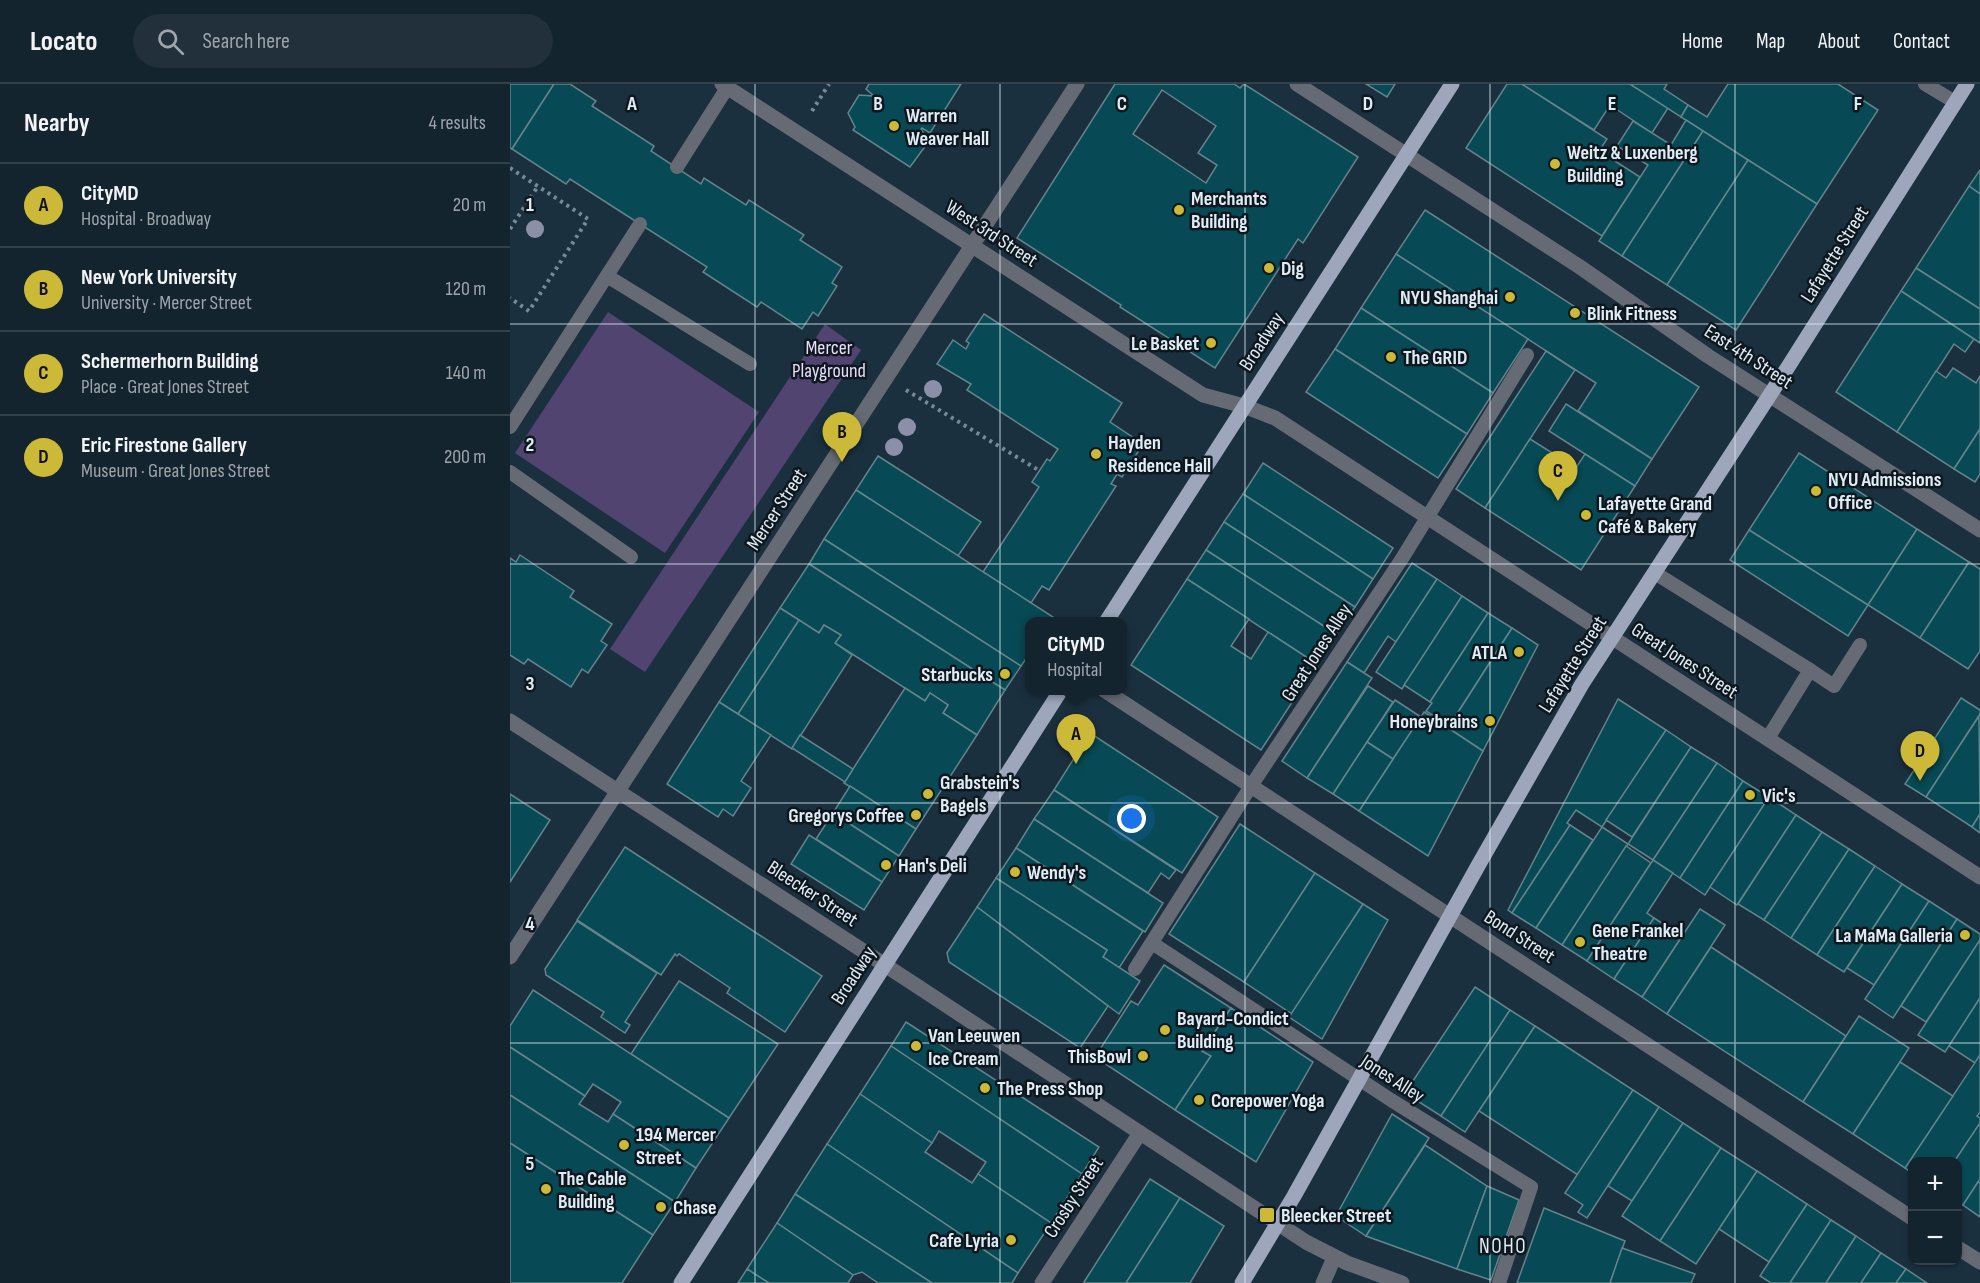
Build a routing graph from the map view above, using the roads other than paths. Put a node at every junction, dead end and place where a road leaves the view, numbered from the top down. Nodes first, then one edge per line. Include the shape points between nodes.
1 (1077, 84) edge
2 (1297, 84) edge
3 (1452, 84) edge
4 (1925, 84) edge
5 (1967, 84) edge
6 (724, 86) edge
7 (1955, 102) junction
8 (1407, 155) junction
9 (676, 167) dead end
10 (640, 224) dead end
11 (971, 244) junction
12 (606, 276) junction
13 (1527, 355) dead end
14 (750, 364) dead end
15 (1770, 395) junction
16 (1244, 406) junction
17 (510, 427) edge
18 (510, 472) edge
19 (1427, 517) junction
20 (1980, 530) edge
21 (631, 558) dead end
22 (1655, 573) junction
23 (1109, 617) edge
24 (1612, 638) junction
25 (1860, 645) dead end
26 (1810, 670) junction
27 (1058, 695) edge
28 (1112, 695) edge
29 (510, 721) edge
30 (1768, 738) junction
31 (1251, 786) junction
32 (618, 791) junction
33 (1980, 877) edge
34 (1451, 916) junction
35 (1152, 943) junction
36 (510, 957) edge
37 (885, 965) junction
38 (1135, 969) dead end
39 (1360, 1079) junction
40 (1140, 1133) junction
41 (1908, 1215) edge
42 (1278, 1223) junction
43 (1962, 1251) edge
44 (1334, 1258) junction
45 (1980, 1262) edge
46 (681, 1283) edge
47 (1042, 1283) edge
48 (1242, 1283) edge
49 (1323, 1283) edge
50 (1402, 1283) edge
51 (1499, 1283) edge

1 - 11 street, Mercer Street
2 - 8 street, East 4th Street
3 - 8 main road, Broadway
4 - 7 lane
5 - 7 main road, Lafayette Street
6 - 9 lane
6 - 11 street, West 3rd Street
7 - 15 main road, Lafayette Street
8 - 15 street, East 4th Street
8 - 16 main road, Broadway
10 - 12 lane
11 - 16 street, West 3rd Street via 1203,395
11 - 32 street, Mercer Street
12 - 14 lane
12 - 17 lane
13 - 19 lane, Great Jones Alley
15 - 20 street, East 4th Street
15 - 22 main road, Lafayette Street
16 - 19 street, Great Jones Street via 1275,418
16 - 23 main road, Broadway
18 - 21 lane
19 - 24 street, Great Jones Street
19 - 31 lane, Great Jones Alley
22 - 24 main road, Lafayette Street
22 - 26 lane
24 - 30 street, Great Jones Street
24 - 34 main road, Lafayette Street
25 - 26 lane via 1834,686
26 - 30 lane
27 - 37 main road, Broadway
28 - 31 street, Bond Street
29 - 32 street, Bleecker Street
30 - 33 street, Great Jones Street
31 - 34 street, Bond Street
31 - 35 lane, Great Jones Alley
32 - 36 street, Mercer Street
32 - 37 street, Bleecker Street
34 - 39 main road, Lafayette Street
34 - 41 street, Bond Street
35 - 38 lane, Great Jones Alley
35 - 39 lane, Jones Alley
37 - 40 street, Bleecker Street
37 - 46 main road, Broadway
39 - 42 main road, Lafayette Street
39 - 51 lane, Jones Alley via 1531,1187
40 - 42 street, Bleecker Street
40 - 47 street, Crosby Street
42 - 44 street, Bleecker Street
42 - 48 main road, Lafayette Street
43 - 45 street
44 - 49 street
44 - 50 street, Bleecker Street

